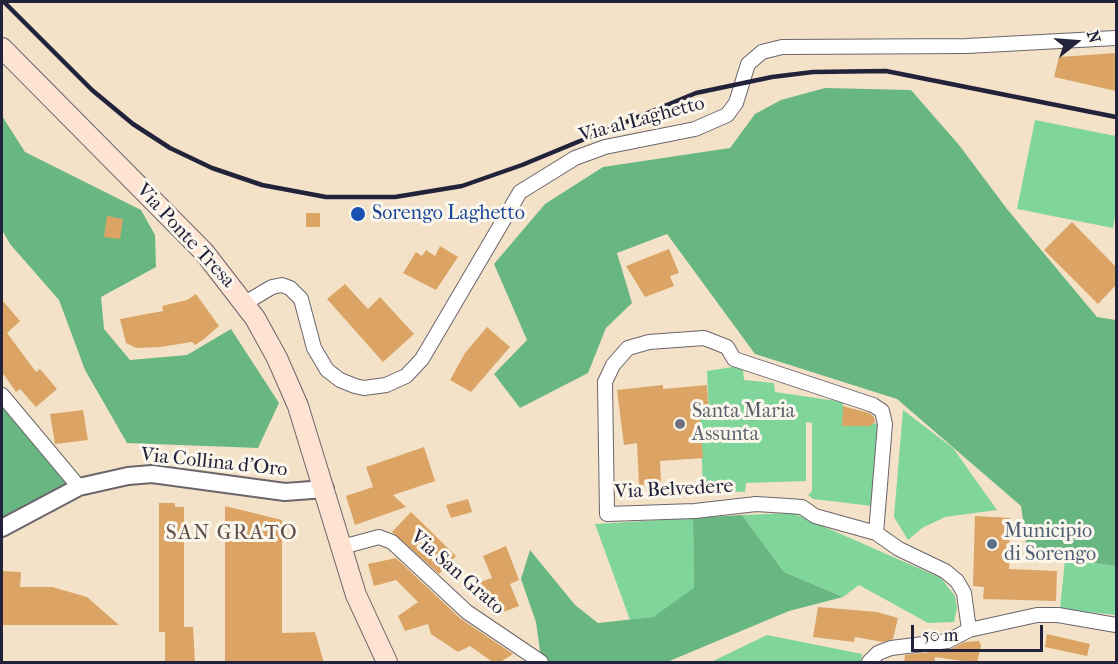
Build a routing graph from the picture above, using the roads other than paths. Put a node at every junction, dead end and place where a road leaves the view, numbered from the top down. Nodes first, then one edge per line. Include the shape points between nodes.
1 (1116, 38) edge
2 (2, 48) edge
3 (245, 303) junction
4 (2, 395) edge
5 (79, 488) junction
6 (325, 489) junction
7 (2, 528) edge
8 (876, 533) junction
9 (342, 546) junction
10 (1116, 625) edge
11 (969, 630) junction
12 (387, 663) edge
13 (541, 663) edge
14 (869, 663) edge

1 - 3 street, Via al Laghetto via 967,46 782,47 762,52 748,64 736,103 727,115 696,129 595,150 520,192 422,359 406,376 386,385 355,386 327,370 314,348 301,299 290,288 272,287
2 - 3 main road, Via Ponte Tresa via 186,233
3 - 6 main road, Via Ponte Tresa via 288,381
4 - 5 street
5 - 6 street, Via Collina d'Oro via 152,474 285,492
5 - 7 street, Via Collina d'Oro
6 - 9 main road, Via Ponte Tresa
8 - 8 street, Via Belvedere via 885,424 882,411 873,405 734,359 727,347 704,338 649,342 628,348 613,365 605,382 607,514 756,504 802,507 815,516
8 - 11 street, Via Belvedere via 957,580
9 - 12 main road, Via Ponte Tresa via 360,605
9 - 13 street, Via San Grato via 379,537 392,542 467,612
10 - 11 street via 1037,615
11 - 14 street via 948,641 891,648 878,653

